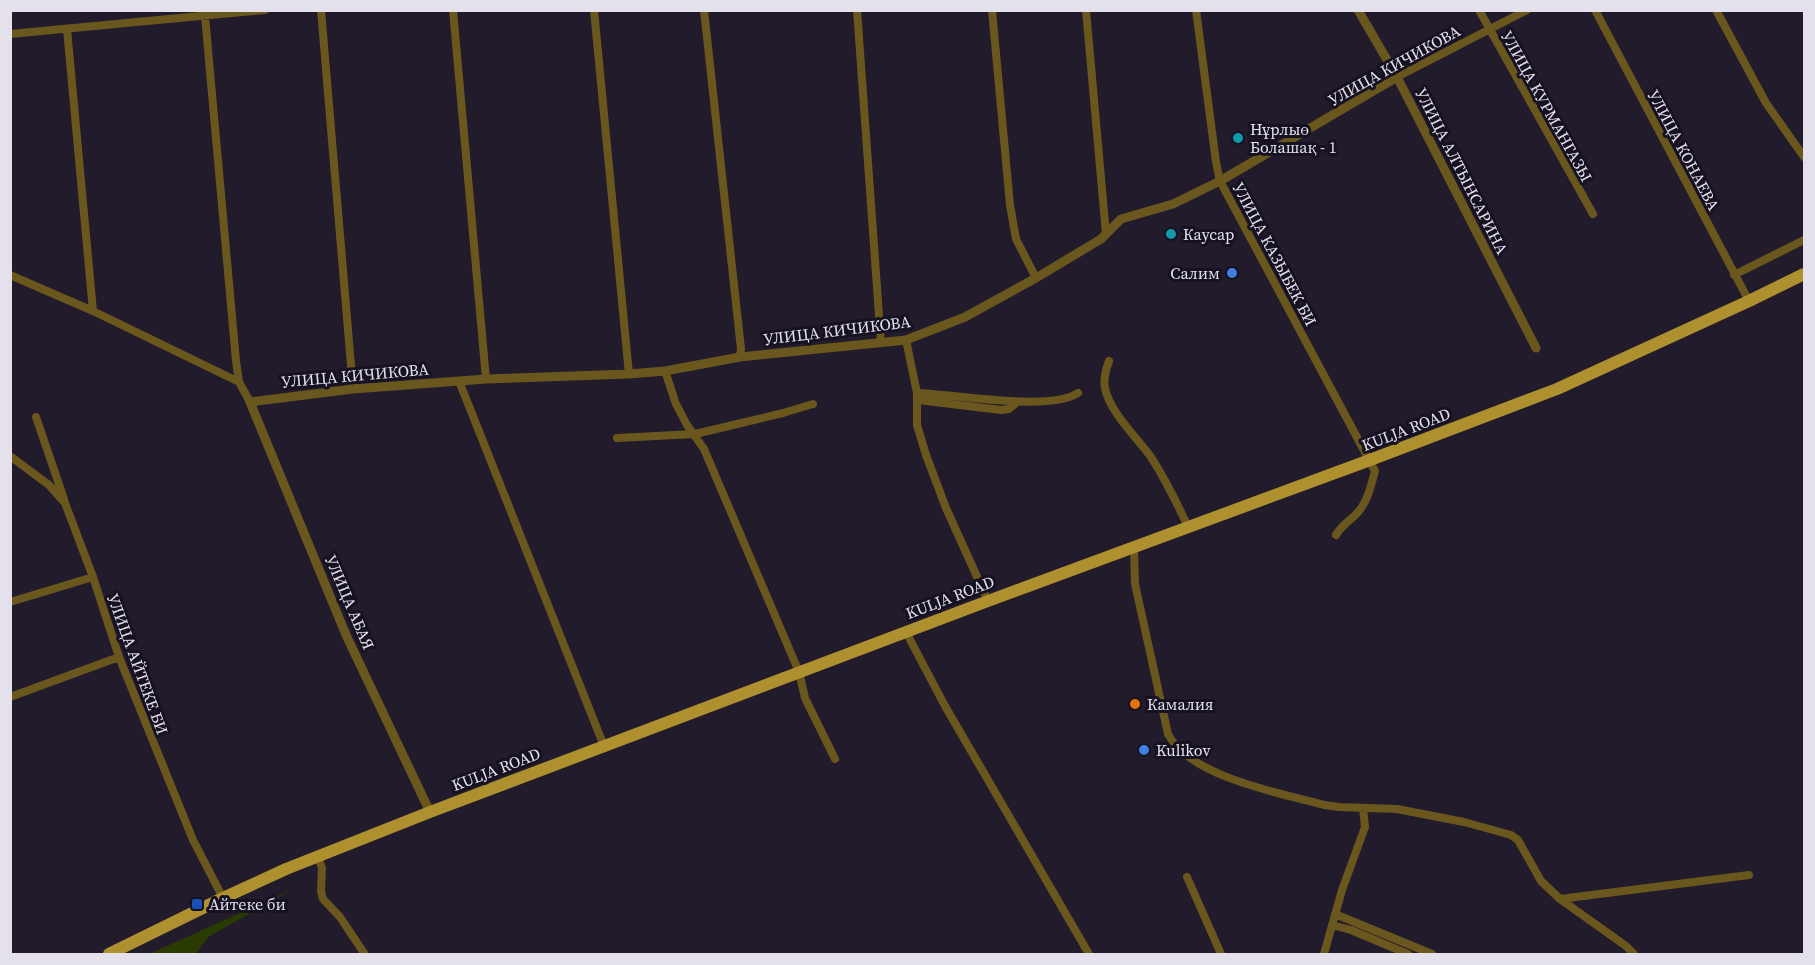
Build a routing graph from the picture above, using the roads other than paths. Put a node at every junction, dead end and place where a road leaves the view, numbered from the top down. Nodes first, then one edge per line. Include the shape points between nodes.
1 (265, 10) edge
2 (321, 10) edge
3 (453, 10) edge
4 (594, 10) edge
5 (704, 10) edge
6 (857, 10) edge
7 (992, 10) edge
8 (1086, 10) edge
9 (1196, 10) edge
10 (1358, 10) edge
11 (1479, 10) edge
12 (1527, 10) edge
13 (1595, 10) edge
14 (1716, 10) edge
15 (190, 14) edge
16 (205, 16) junction
17 (67, 29) junction
18 (1490, 30) junction
19 (10, 34) edge
20 (1397, 77) junction
21 (1804, 157) edge
22 (1220, 181) junction
23 (1593, 214) dead end
24 (1106, 234) junction
25 (1804, 240) edge
26 (1804, 274) edge
27 (10, 275) edge
28 (1734, 275) junction
29 (1036, 278) junction
30 (1749, 301) junction
31 (93, 311) junction
32 (906, 340) junction
33 (881, 343) junction
34 (1536, 348) dead end
35 (740, 357) junction
36 (1109, 361) dead end
37 (665, 371) junction
38 (629, 375) junction
39 (486, 379) junction
40 (459, 381) junction
41 (239, 382) junction
42 (353, 389) junction
43 (1078, 393) dead end
44 (917, 397) junction
45 (250, 402) junction
46 (813, 404) dead end
47 (36, 417) dead end
48 (695, 434) junction
49 (617, 438) dead end
50 (10, 456) edge
51 (1370, 460) junction
52 (65, 503) junction
53 (1188, 527) junction
54 (1336, 535) dead end
55 (1134, 547) junction
56 (93, 576) junction
57 (988, 601) junction
58 (10, 602) edge
59 (906, 632) junction
60 (119, 657) junction
61 (799, 672) junction
62 (10, 698) edge
63 (604, 746) junction
64 (835, 759) dead end
65 (1363, 808) junction
66 (430, 812) junction
67 (318, 856) junction
68 (1749, 875) dead end
69 (1187, 877) dead end
70 (222, 898) junction
71 (1560, 899) junction
72 (1335, 914) junction
73 (1332, 925) junction
74 (364, 953) edge
75 (109, 954) edge
76 (1089, 954) edge
77 (1221, 954) edge
78 (1324, 954) edge
79 (1408, 954) edge
80 (1432, 954) edge
81 (1634, 954) edge

1 - 16 street
2 - 42 street
3 - 39 street
4 - 38 street
5 - 35 street
6 - 33 street
7 - 29 street via 1010,205 1017,239
8 - 24 street
9 - 22 street, УЛИЦА КАЗЫБЕК БИ
10 - 20 street, УЛИЦА АЛТЫНСАРИНА
11 - 18 street, УЛИЦА КУРМАНГАЗЫ
12 - 18 street, УЛИЦА КИЧИКОВА
13 - 28 street, УЛИЦА КОНАЕВА
14 - 21 street via 1766,103
15 - 16 street
15 - 17 street
16 - 41 street
17 - 19 street
17 - 31 street
18 - 20 street, УЛИЦА КИЧИКОВА
18 - 23 street, УЛИЦА КУРМАНГАЗЫ
20 - 22 street, УЛИЦА КИЧИКОВА
20 - 34 street, УЛИЦА АЛТЫНСАРИНА
22 - 24 street, УЛИЦА КИЧИКОВА via 1173,204 1121,219
22 - 51 street, УЛИЦА КАЗЫБЕК БИ
24 - 29 street, УЛИЦА КИЧИКОВА
25 - 28 street
26 - 30 main road, KULJA ROAD
27 - 31 street
28 - 30 street, УЛИЦА КОНАЕВА
29 - 32 street, УЛИЦА КИЧИКОВА via 965,318
30 - 51 main road, KULJA ROAD via 1557,389
31 - 41 street
32 - 33 street, УЛИЦА КИЧИКОВА
32 - 44 street
33 - 35 street, УЛИЦА КИЧИКОВА
35 - 37 street, УЛИЦА КИЧИКОВА
36 - 53 street via 1104,386 1107,394 1161,474
37 - 38 street, УЛИЦА КИЧИКОВА
37 - 48 street via 676,404
38 - 39 street, УЛИЦА КИЧИКОВА
39 - 40 street, УЛИЦА КИЧИКОВА
40 - 42 street, УЛИЦА КИЧИКОВА
40 - 63 street
41 - 45 street
42 - 45 street, УЛИЦА КИЧИКОВА
43 - 44 street via 1069,398 1017,402
44 - 57 street via 917,425 926,456
45 - 66 street, УЛИЦА АБАЯ via 346,635
46 - 48 street
47 - 52 street
48 - 49 street
48 - 61 street
50 - 52 street, УЛИЦА АЙТЕКЕ БИ via 49,485
51 - 53 main road, KULJA ROAD
51 - 54 street via 1375,471 1369,494
52 - 56 street, УЛИЦА АЙТЕКЕ БИ
53 - 55 main road, KULJA ROAD
55 - 57 main road, KULJA ROAD
55 - 65 street via 1135,584 1173,744 1193,761 1238,782 1324,805
56 - 58 street
56 - 60 street, УЛИЦА АЙТЕКЕ БИ
57 - 59 main road, KULJA ROAD
59 - 61 main road, KULJA ROAD
59 - 76 street
60 - 62 street
60 - 70 street, УЛИЦА АЙТЕКЕ БИ via 189,829
61 - 63 main road, KULJA ROAD
61 - 64 street via 805,698
63 - 66 main road, KULJA ROAD
65 - 71 street via 1397,808 1511,835 1518,840 1541,881
65 - 72 street via 1365,827
66 - 67 main road, KULJA ROAD
67 - 70 main road, KULJA ROAD
67 - 74 street via 323,899
68 - 71 street
69 - 77 street
70 - 75 main road, KULJA ROAD
71 - 81 street
72 - 73 street
72 - 80 street
73 - 78 street
73 - 79 street

